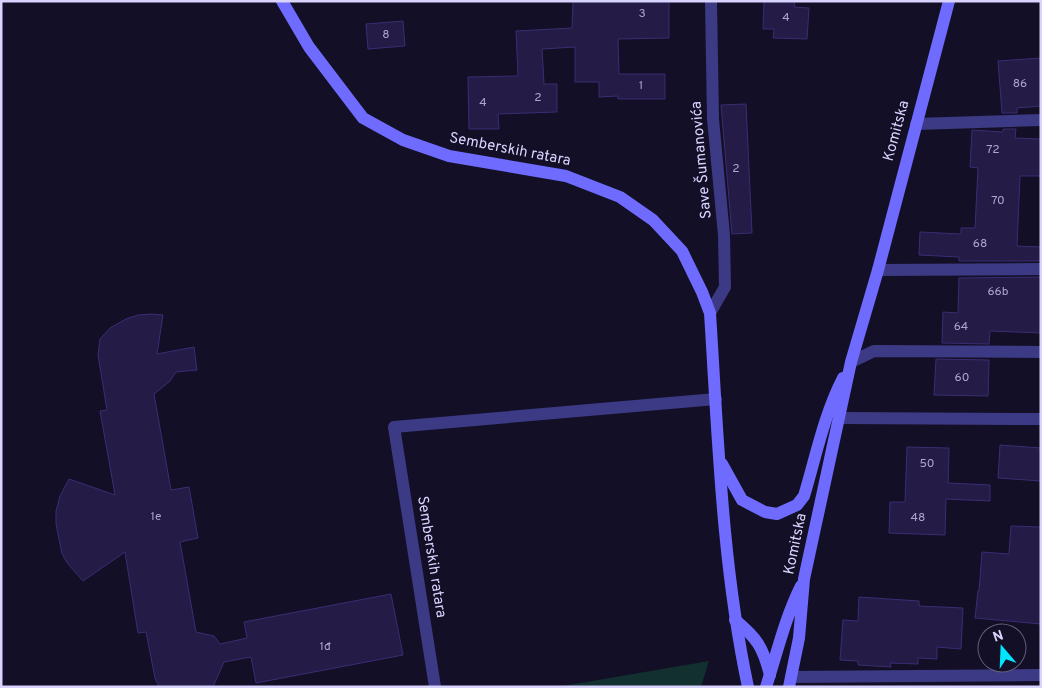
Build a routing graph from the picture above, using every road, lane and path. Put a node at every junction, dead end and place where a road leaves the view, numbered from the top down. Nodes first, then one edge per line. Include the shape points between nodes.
1 (282, 1) edge
2 (711, 1) edge
3 (949, 1) edge
4 (1041, 120) edge
5 (916, 124) junction
6 (1041, 269) edge
7 (878, 270) junction
8 (710, 313) junction
9 (1041, 352) edge
10 (851, 362) junction
11 (716, 399) junction
12 (840, 418) junction
13 (1041, 419) edge
14 (719, 460) junction
15 (804, 580) junction
16 (735, 620) junction
17 (770, 674) junction
18 (1041, 675) edge
19 (790, 682) edge
20 (432, 686) edge
21 (748, 687) edge
22 (766, 687) edge
23 (773, 687) edge

1 - 8 main road, Semberskih ratara via 309,47 363,118 403,140 449,156 566,176 620,197 653,220 682,251
2 - 8 street, Save Šumanovića via 713,119 724,235 725,287
3 - 5 main road, Komitska
4 - 5 street
5 - 7 main road, Komitska
6 - 7 street
7 - 10 main road, Komitska
8 - 11 main road, Semberskih ratara
9 - 10 street via 874,350
10 - 12 main road, Komitska
10 - 14 main road via 834,395 804,496 797,505 777,514 765,512 742,500
11 - 14 main road, Semberskih ratara
11 - 20 street, Semberskih ratara via 394,427
12 - 13 street
12 - 15 main road, Komitska
14 - 16 main road, Semberskih ratara
15 - 17 main road via 791,606
15 - 19 main road, Komitska
16 - 17 main road via 752,634 764,652
16 - 21 main road, Semberskih ratara
17 - 22 main road
17 - 23 main road
18 - 19 street, Komitska

